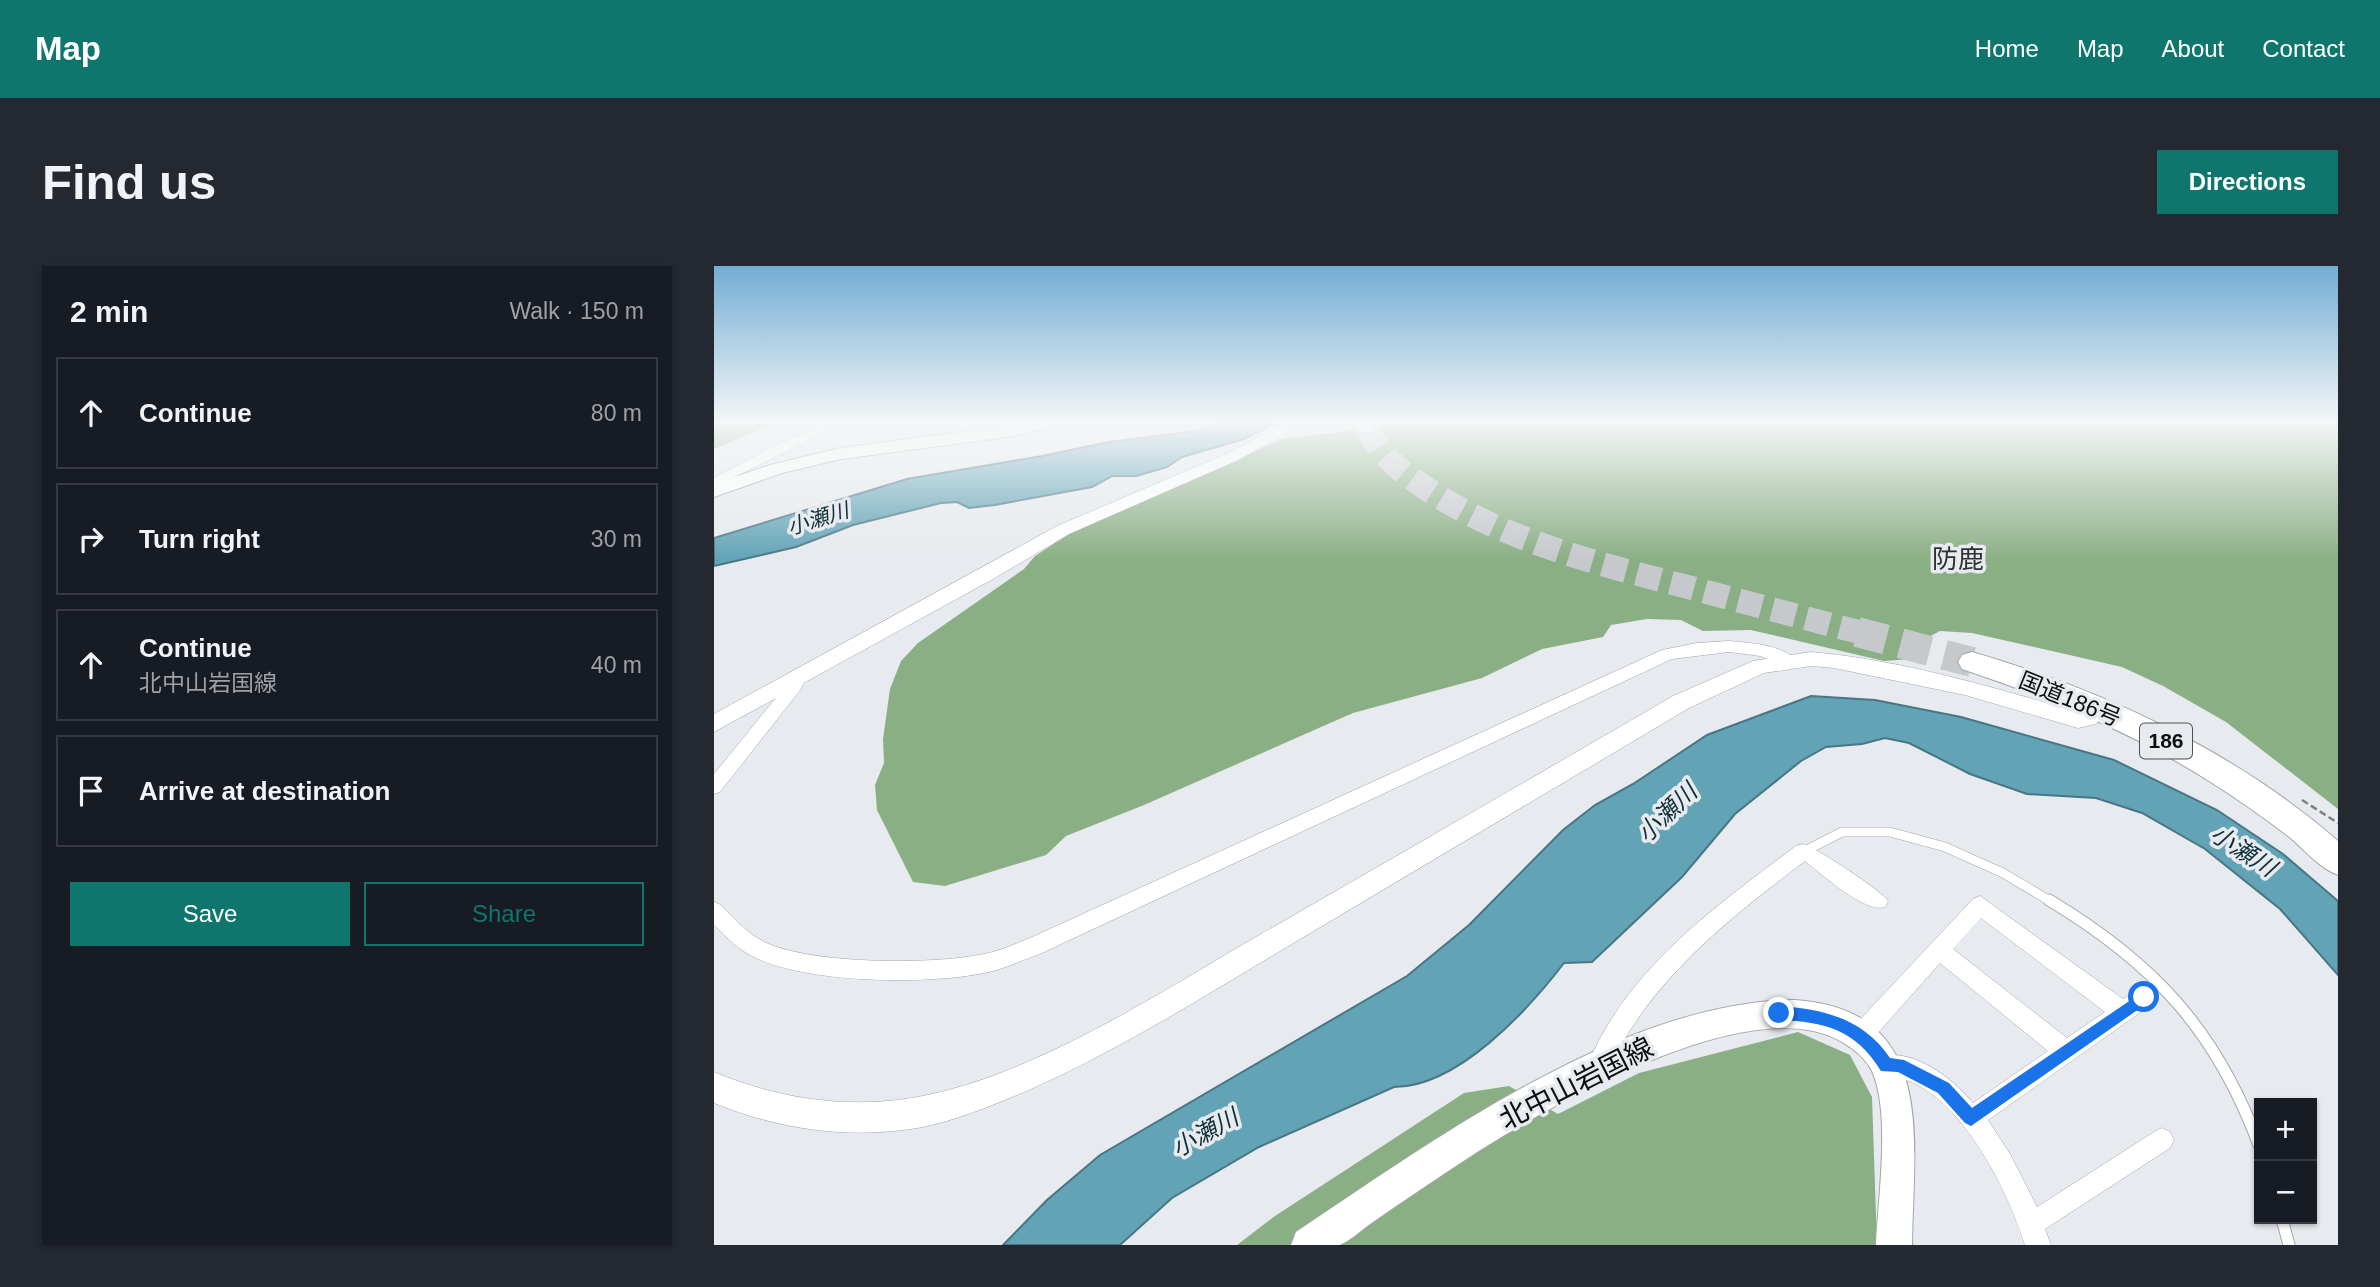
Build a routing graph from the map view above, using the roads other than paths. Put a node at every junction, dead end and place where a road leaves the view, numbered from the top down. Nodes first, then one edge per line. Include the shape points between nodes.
1 (741, 469) edge
2 (783, 469) edge
3 (1205, 469) edge
4 (714, 483) edge
5 (714, 491) edge
6 (1787, 660) junction
7 (1972, 662) tunnel mouth
8 (799, 675) junction
9 (2097, 707) junction
10 (714, 724) edge
11 (716, 780) edge
12 (1803, 852) junction
13 (2338, 861) edge
14 (1878, 901) dead end
15 (714, 911) edge
16 (1940, 951) junction
17 (2144, 997) dead end
18 (2122, 1012) junction
19 (1861, 1035) junction
20 (2066, 1051) junction
21 (1598, 1066) junction
22 (1886, 1066) junction
23 (714, 1087) edge
24 (1971, 1118) junction
25 (2254, 1132) edge
26 (2162, 1140) dead end
27 (2032, 1221) junction
28 (2284, 1224) edge
29 (1309, 1245) edge
30 (1894, 1245) edge
31 (2038, 1245) edge
32 (2290, 1245) edge

1 - 4 street
2 - 5 main road
3 - 8 street via 1063,530
6 - 9 street via 1834,661 1939,682 2078,720 2088,718
6 - 15 street via 1764,650 1715,648 1668,654 1037,944 981,965 899,969 789,960 739,935
6 - 23 street via 1731,677 1681,702 1141,1019 966,1099 906,1114 847,1119 780,1109
7 - 9 highway, 国道186号 / 186
8 - 10 street
8 - 11 street via 796,685
9 - 13 highway, 国道186号 / 186 via 2227,776
12 - 14 street
12 - 21 street via 1681,951 1613,1033
12 - 25 lane via 1833,834 1864,828 1889,832 1981,861 2036,890 2079,918 2183,1007 2238,1089
16 - 18 street via 1979,905
16 - 19 street
16 - 20 street
17 - 18 street
18 - 20 street
19 - 21 main road, 北中山岩国線 via 1836,1021 1779,1013 1674,1035
19 - 22 main road, 北中山岩国線
20 - 24 street
21 - 29 main road, 北中山岩国線 via 1513,1112
22 - 24 street via 1899,1065 1943,1088
22 - 30 main road, 北中山岩国線 via 1896,1125
24 - 27 street via 2017,1187
26 - 27 street
27 - 31 street
28 - 32 lane

